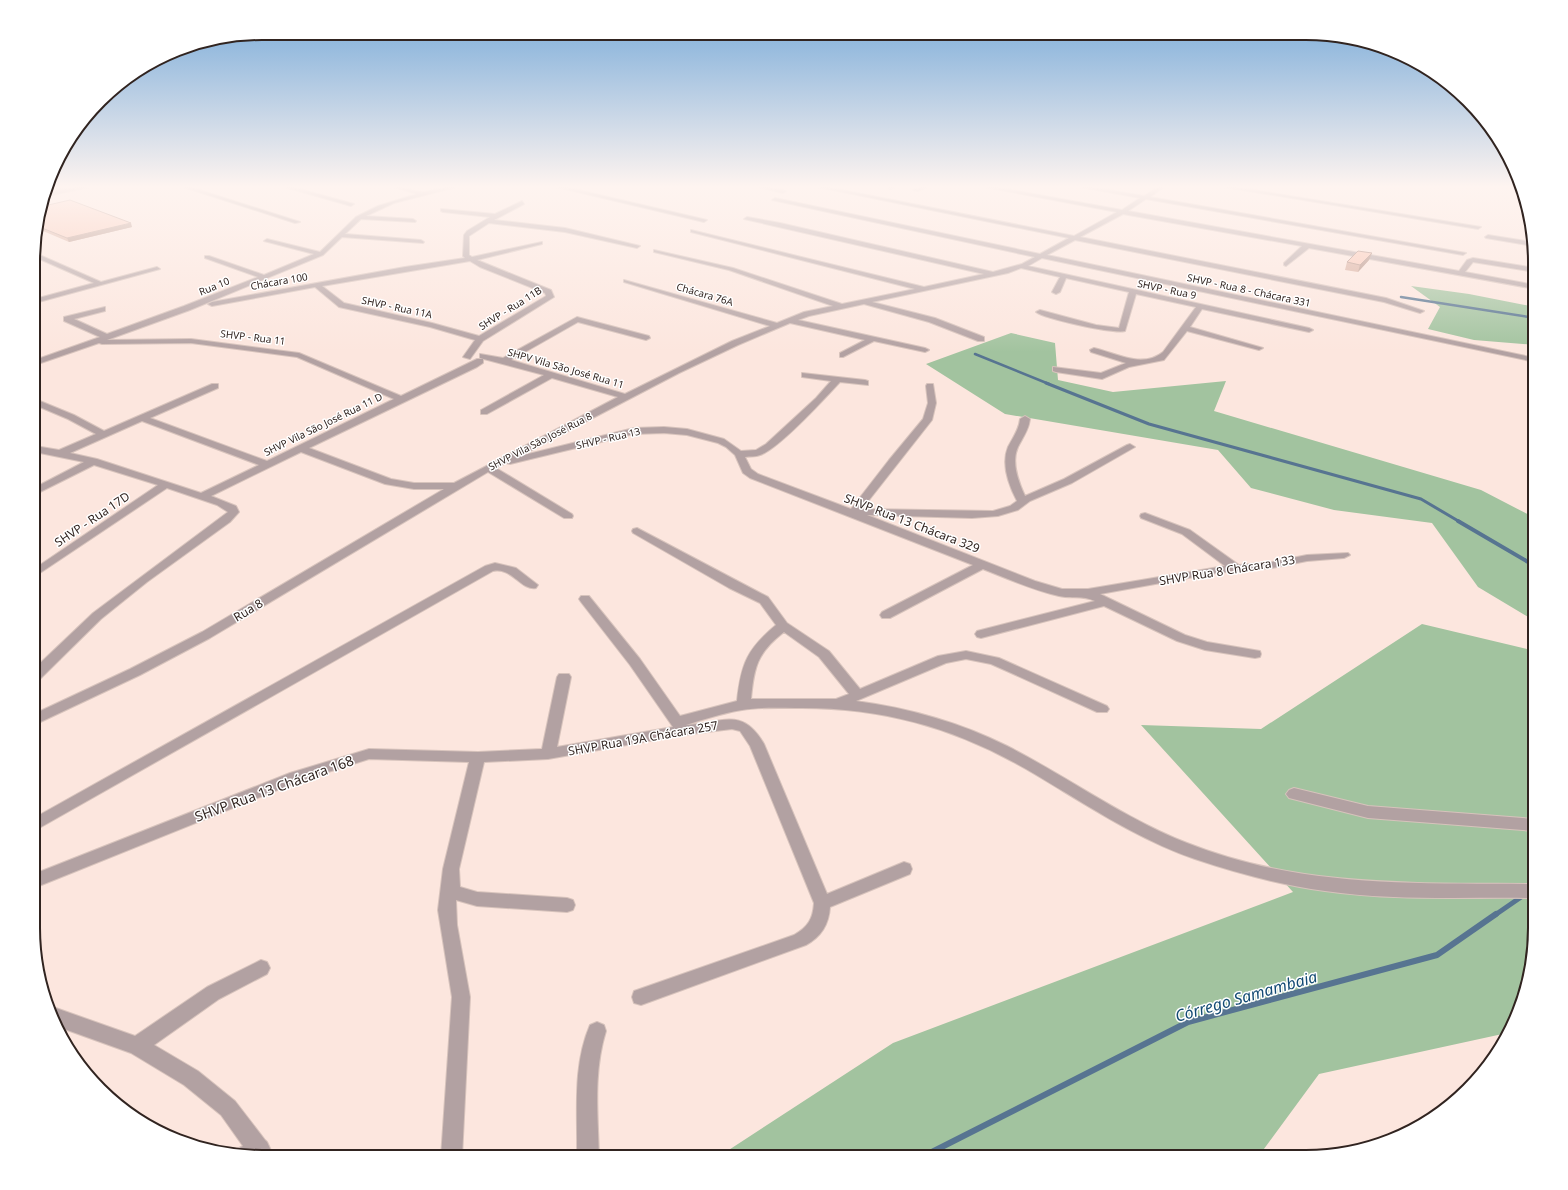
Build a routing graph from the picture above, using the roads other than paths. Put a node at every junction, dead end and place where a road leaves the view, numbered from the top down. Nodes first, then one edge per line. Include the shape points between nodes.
1 (269, 242) edge
2 (335, 242) edge
3 (416, 242) edge
4 (421, 242) dead end
5 (466, 242) edge
6 (616, 242) edge
7 (736, 242) edge
8 (853, 242) edge
9 (972, 242) edge
10 (1067, 242) edge
11 (1091, 242) edge
12 (1288, 242) edge
13 (1398, 242) edge
14 (1517, 242) edge
15 (540, 243) dead end
16 (1527, 243) edge
17 (1308, 245) junction
18 (636, 246) dead end
19 (656, 251) dead end
20 (1463, 253) dead end
21 (321, 254) junction
22 (1041, 256) junction
23 (40, 257) edge
24 (207, 257) dead end
25 (470, 260) junction
26 (1286, 264) dead end
27 (1020, 266) junction
28 (157, 269) dead end
29 (1528, 269) edge
30 (1461, 273) junction
31 (996, 274) junction
32 (264, 277) junction
33 (1063, 277) junction
34 (626, 281) dead end
35 (101, 284) junction
36 (316, 285) junction
37 (1528, 286) edge
38 (924, 290) junction
39 (1056, 292) dead end
40 (1133, 292) junction
41 (40, 300) edge
42 (864, 302) junction
43 (840, 306) junction
44 (1200, 306) junction
45 (187, 308) junction
46 (102, 309) dead end
47 (1420, 311) dead end
48 (1040, 312) dead end
49 (790, 320) junction
50 (778, 326) junction
51 (1185, 328) junction
52 (1309, 330) dead end
53 (107, 337) junction
54 (646, 338) dead end
55 (480, 339) junction
56 (872, 339) junction
57 (981, 340) dead end
58 (92, 342) junction
59 (1259, 348) dead end
60 (475, 349) junction
61 (925, 350) dead end
62 (1094, 350) dead end
63 (843, 355) dead end
64 (482, 358) junction
65 (466, 359) junction
66 (1528, 359) edge
67 (502, 360) junction
68 (40, 361) edge
69 (1135, 363) junction
70 (1056, 369) dead end
71 (456, 373) junction
72 (551, 375) junction
73 (805, 375) dead end
74 (837, 380) junction
75 (865, 383) dead end
76 (215, 386) dead end
77 (930, 386) dead end
78 (626, 397) junction
79 (401, 399) junction
80 (40, 404) edge
81 (484, 412) dead end
82 (142, 418) junction
83 (1025, 419) dead end
84 (103, 434) junction
85 (1130, 447) dead end
86 (300, 448) junction
87 (40, 450) edge
88 (61, 452) junction
89 (739, 454) junction
90 (94, 461) junction
91 (266, 464) junction
92 (492, 466) junction
93 (165, 485) junction
94 (455, 486) junction
95 (40, 489) edge
96 (201, 497) junction
97 (1022, 501) junction
98 (854, 513) junction
99 (568, 516) dead end
100 (1145, 516) dead end
101 (637, 531) dead end
102 (1344, 555) dead end
103 (982, 565) junction
104 (1236, 568) junction
105 (40, 570) edge
106 (532, 585) dead end
107 (1088, 593) junction
108 (585, 599) dead end
109 (1105, 601) junction
110 (886, 615) dead end
111 (783, 626) junction
112 (981, 634) dead end
113 (1255, 654) dead end
114 (40, 671) edge
115 (564, 677) dead end
116 (858, 696) junction
117 (838, 703) junction
118 (744, 705) junction
119 (1102, 709) dead end
120 (40, 717) edge
121 (680, 726) junction
122 (406, 754) joint
123 (548, 754) junction
124 (478, 757) junction
125 (1294, 794) dead end
126 (40, 822) edge
127 (1528, 824) edge
128 (904, 869) dead end
129 (40, 879) edge
130 (450, 884) junction
131 (1528, 891) edge
132 (822, 903) junction
133 (567, 905) dead end
134 (261, 968) dead end
135 (641, 997) dead end
136 (59, 1018) edge
137 (597, 1031) dead end
138 (137, 1046) junction
139 (254, 1150) edge
140 (451, 1150) edge
141 (588, 1150) edge

1 - 21 street
2 - 21 street, Rua 10
3 - 4 street
5 - 25 street via 466,256
6 - 18 street
7 - 38 street
8 - 31 street
9 - 22 street, SHVP - Rua 8 - Chácara 331
10 - 22 street, SHVP Vila São José Rua 8
11 - 47 street via 1386,300
12 - 17 street
13 - 20 street
14 - 16 street
15 - 25 street, Chácara 100
17 - 26 street
17 - 30 street
19 - 43 street via 731,269
21 - 32 street, Rua 10
22 - 27 street, SHVP Vila São José Rua 8
22 - 66 street, SHVP - Rua 8 - Chácara 331
23 - 35 street
24 - 32 street
25 - 36 street, Chácara 100
25 - 55 street, SHVP - Rua 11B via 550,294 545,302
27 - 31 street, SHVP Vila São José Rua 8
27 - 33 street, SHVP - Rua 9
28 - 35 street
29 - 30 street via 1473,260 1469,261
30 - 37 street
31 - 38 street, SHVP Vila São José Rua 8
32 - 45 street, Rua 10
33 - 39 street
33 - 40 street, SHVP - Rua 9
34 - 50 street, Chácara 76A
35 - 41 street
36 - 45 street, Chácara 100
36 - 55 street, SHVP - Rua 11A via 342,305 432,325
38 - 42 street, SHVP Vila São José Rua 8
40 - 44 street, SHVP - Rua 9
40 - 48 street via 1126,319 1119,330 1096,327
42 - 43 street, SHVP Vila São José Rua 8
42 - 57 street via 932,320
43 - 49 street, SHVP Vila São José Rua 8
44 - 51 street
44 - 52 street, SHVP - Rua 9
45 - 53 street, Rua 10
46 - 53 street via 67,320
49 - 50 street, SHVP Vila São José Rua 8
49 - 56 street
50 - 78 street, SHVP Vila São José Rua 8 via 735,343
51 - 59 street
51 - 69 street via 1163,357
53 - 58 street, Rua 10
54 - 67 street via 576,319
55 - 60 street, SHVP - Rua 11B
56 - 61 street
56 - 63 street
58 - 68 street, Rua 10
58 - 79 street, SHVP - Rua 11 via 191,341 286,353 312,359
60 - 64 street
60 - 65 street, SHVP - Rua 11B
62 - 69 street
64 - 65 street via 471,362
64 - 67 street
64 - 71 street, SHVP Vila São José Rua 11 D
65 - 71 street, SHVP - Rua 11B
67 - 72 street, SHPV Vila São José Rua 11
69 - 70 street via 1099,376
71 - 79 street, SHVP Vila São José Rua 11 D
72 - 78 street, SHPV Vila São José Rua 11
72 - 81 street
73 - 74 street
74 - 75 street
74 - 89 street via 769,446 758,453
76 - 82 street
77 - 98 street via 932,403 927,420
78 - 92 street, SHVP Vila São José Rua 8
79 - 86 street, SHVP Vila São José Rua 11 D
80 - 84 street
82 - 84 street
82 - 91 street
83 - 97 street via 1025,425 1012,451 1011,465 1017,493
84 - 88 street
85 - 97 street via 1068,481
86 - 91 street, SHVP Vila São José Rua 11 D
86 - 94 street via 389,482 414,486
87 - 88 street
88 - 90 street
89 - 92 street, SHVP - Rua 13 via 729,445 708,436 646,429
89 - 98 street, SHVP Rua 13 Chácara 329 via 747,471 754,476
90 - 93 street
90 - 95 street
91 - 96 street, SHVP Vila São José Rua 11 D
92 - 94 street, SHVP Vila São José Rua 8
92 - 99 street
93 - 96 street
93 - 105 street, SHVP - Rua 17D
94 - 120 street, Rua 8 via 206,635
96 - 114 street via 229,506 234,510 233,514 97,616
97 - 98 street via 1014,508 994,514 972,516
98 - 103 street, SHVP Rua 13 Chácara 329
100 - 104 street via 1186,532
101 - 111 street via 764,600
102 - 104 street, SHVP Rua 8 Chácara 133
103 - 107 street, SHVP Rua 13 Chácara 329 via 1047,589 1071,594
103 - 110 street
104 - 107 street, SHVP Rua 8 Chácara 133
106 - 126 street via 507,567 489,568
107 - 109 street
108 - 121 street via 635,662
109 - 112 street
109 - 113 street via 1182,638 1205,646
111 - 116 street via 824,654
111 - 118 street via 760,645 754,654 747,676
115 - 123 street, SHVP Rua 19A Chácara 257
116 - 117 street
116 - 119 street via 943,659 966,655 994,661
117 - 118 street
117 - 131 street via 900,711 963,733 1029,764 1089,801 1164,840 1268,873 1322,884 1368,888
118 - 121 street
121 - 123 street, SHVP Rua 19A Chácara 257
121 - 132 street, SHVP Rua 19A Chácara 257 via 738,724 749,731 757,744
122 - 124 street, SHVP Rua 19A Chácara 257
122 - 129 street, SHVP Rua 13 Chácara 168 via 369,754 295,777
123 - 124 street, SHVP Rua 19A Chácara 257
124 - 130 street via 451,870
125 - 127 street via 1368,812
128 - 132 street
130 - 133 street via 454,893 477,899
130 - 140 street via 446,898 447,919 460,977 461,997
132 - 135 street via 818,924 808,936
134 - 138 street via 213,993
136 - 138 street
137 - 141 street via 589,1050 586,1085
138 - 139 street via 207,1089 228,1108

